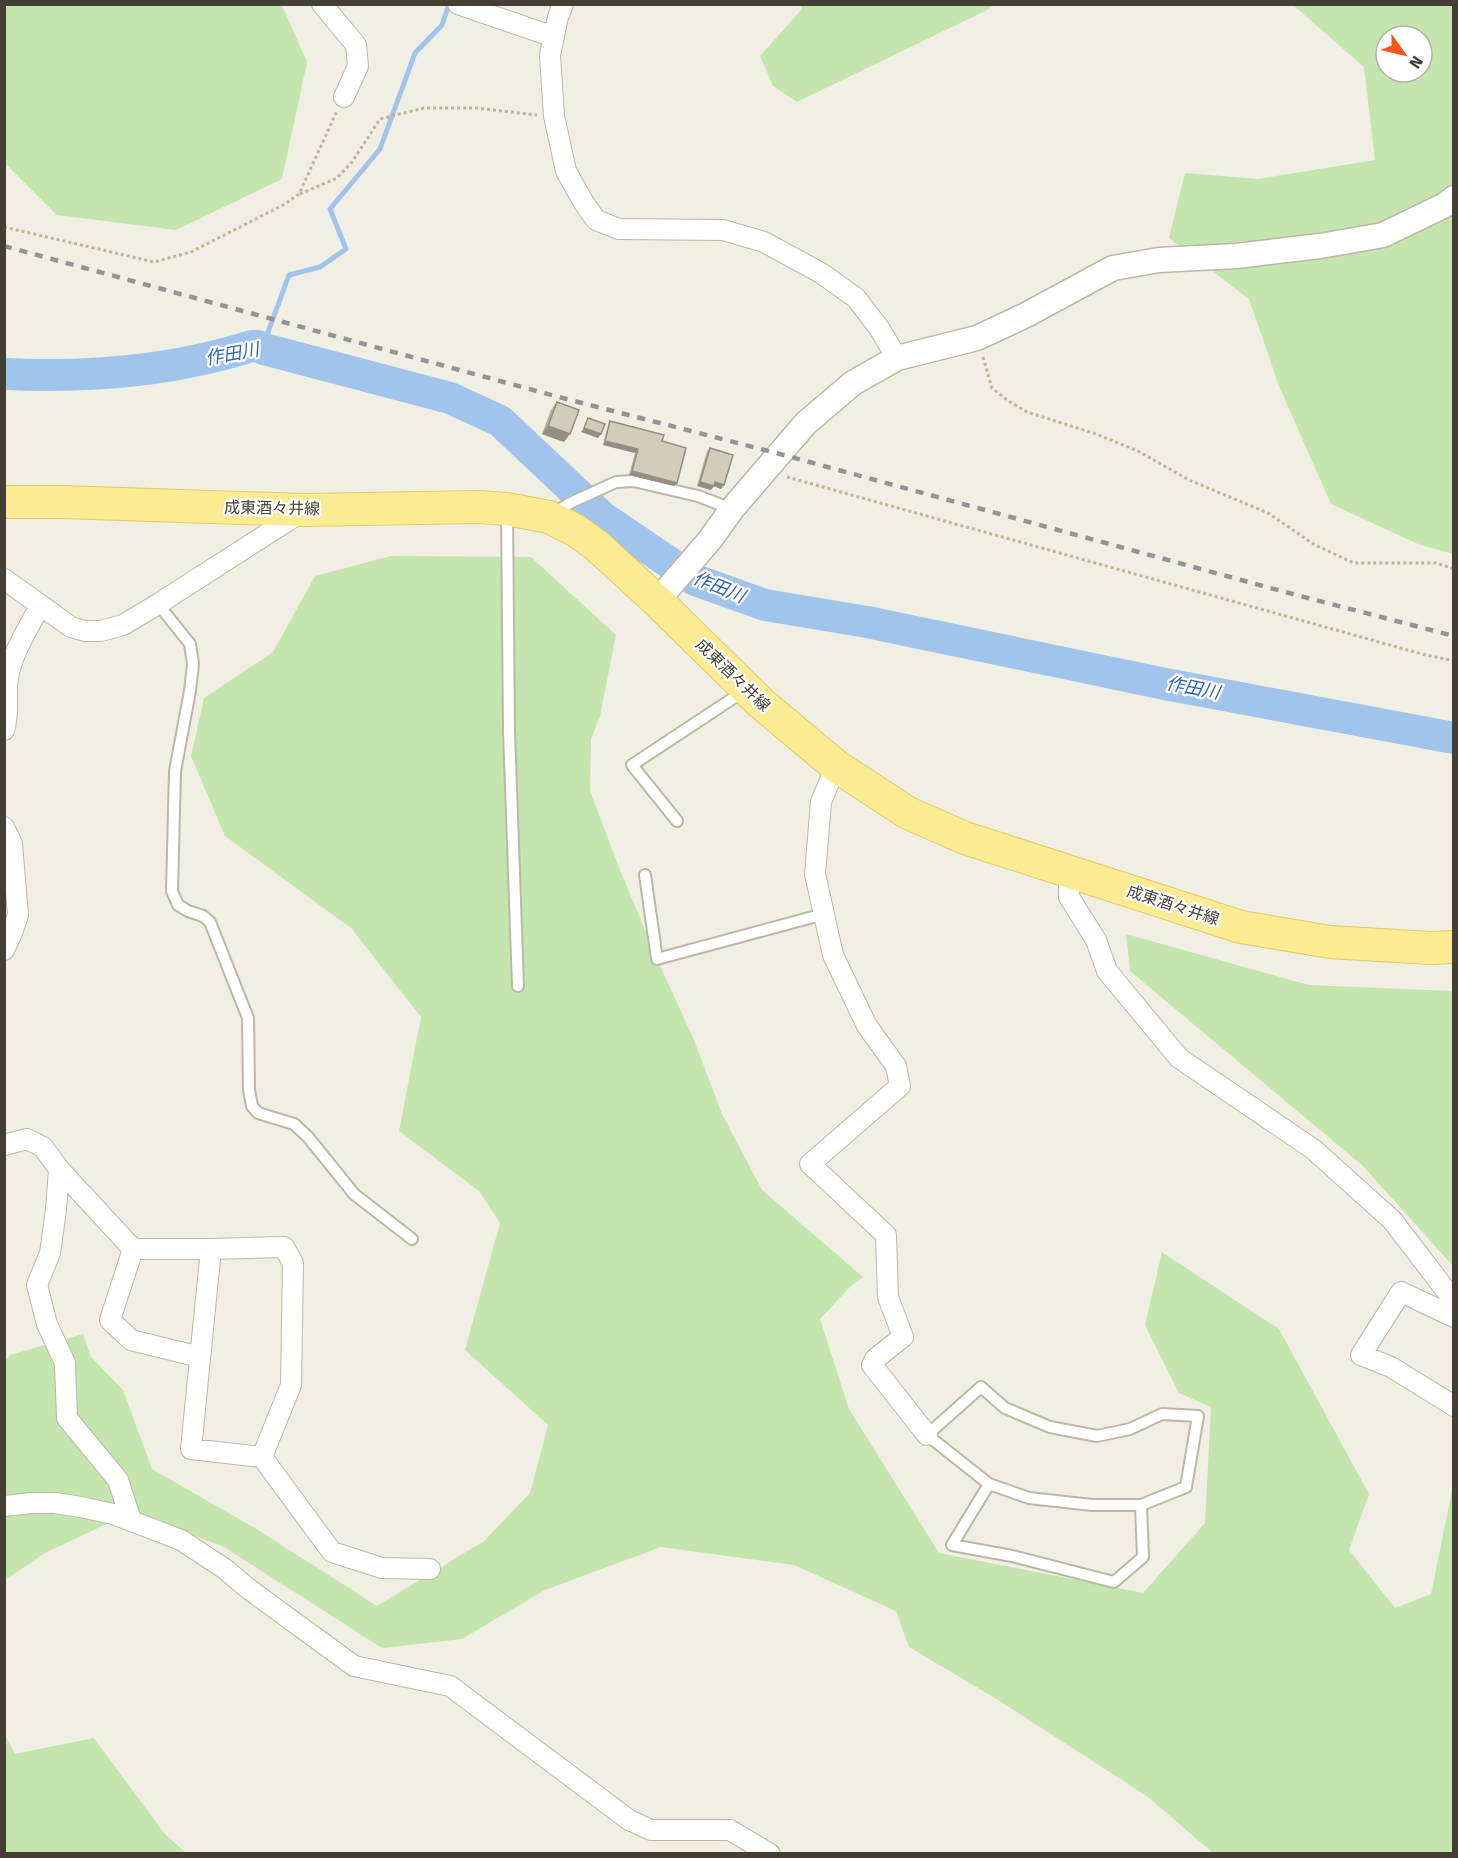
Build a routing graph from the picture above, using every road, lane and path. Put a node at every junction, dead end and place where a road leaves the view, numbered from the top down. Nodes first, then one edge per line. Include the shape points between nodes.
1 (322, 4) edge
2 (458, 4) edge
3 (563, 4) edge
4 (554, 37) junction
5 (344, 97) joint
6 (554, 116) junction
7 (299, 194) junction
8 (1454, 198) edge
9 (4, 227) edge
10 (978, 338) junction
11 (897, 358) junction
12 (766, 471) junction
13 (4, 502) edge
14 (507, 509) junction
15 (732, 509) junction
16 (305, 510) junction
17 (549, 517) junction
18 (1454, 569) edge
19 (4, 579) edge
20 (657, 601) junction
21 (158, 604) junction
22 (40, 605) junction
23 (1454, 661) edge
24 (747, 689) junction
25 (4, 730) edge
26 (836, 766) junction
27 (677, 821) dead end
28 (4, 827) edge
29 (1069, 871) junction
30 (645, 874) dead end
31 (824, 914) junction
32 (1454, 947) edge
33 (4, 950) edge
34 (518, 986) dead end
35 (4, 1144) edge
36 (59, 1169) junction
37 (412, 1239) dead end
38 (133, 1249) junction
39 (211, 1249) junction
40 (1454, 1301) edge
41 (1454, 1317) edge
42 (200, 1357) junction
43 (1454, 1406) edge
44 (927, 1435) junction
45 (262, 1457) junction
46 (989, 1484) junction
47 (1141, 1505) junction
48 (4, 1506) edge
49 (131, 1520) junction
50 (430, 1569) dead end
51 (770, 1854) edge

1 - 5 street via 356,45 358,66
2 - 4 street
3 - 4 street
4 - 6 street via 550,55
5 - 7 path
6 - 7 path via 476,108 424,108 380,119 337,178
6 - 11 street via 566,171 596,220 619,229 723,230 764,242 821,273 856,298
7 - 9 path via 191,252 154,262
8 - 10 street via 1383,235 1320,246 1158,260 1113,268
10 - 11 street
10 - 18 path via 992,388 1027,412 1138,451 1190,480 1268,513 1354,563 1436,563
11 - 12 street via 853,383 806,423
12 - 15 street
12 - 23 path
13 - 16 main road, 成東酒々井線
14 - 16 main road, 成東酒々井線
14 - 17 main road, 成東酒々井線
14 - 34 lane via 509,731
15 - 17 lane via 698,496 633,481 616,482
15 - 20 street
16 - 21 street
17 - 20 main road, 成東酒々井線 via 596,545
19 - 22 street
20 - 24 main road, 成東酒々井線
21 - 22 street via 123,625 101,631 71,627
21 - 37 lane via 190,644 193,664 175,771 172,891 178,905 210,922 248,1018 252,1106 258,1113 294,1124 354,1194
22 - 25 street via 14,658 8,679
24 - 26 main road, 成東酒々井線
24 - 27 lane via 632,765
26 - 29 main road, 成東酒々井線 via 908,813 965,838
26 - 31 street via 821,802 815,874
28 - 33 street via 12,844 18,915
29 - 32 main road, 成東酒々井線 via 1241,927 1330,942
29 - 40 street via 1069,897 1096,940 1107,971 1179,1058 1313,1149 1392,1220
30 - 31 lane via 657,959
31 - 44 street via 833,955 867,1026 896,1066 900,1086 810,1164 886,1235 888,1297 903,1337 872,1365
35 - 36 street via 27,1139 43,1147
36 - 38 street
36 - 49 street via 50,1253 37,1285 47,1324 65,1363 67,1418 118,1480
38 - 39 street
38 - 42 street via 111,1320 131,1340
39 - 42 street
39 - 45 street via 284,1247 293,1263 291,1384
41 - 43 street via 1401,1292 1361,1355 1391,1367
42 - 45 street via 191,1449
44 - 46 lane
44 - 47 lane via 981,1387 1005,1408 1050,1427 1097,1436 1130,1429 1162,1414 1198,1416 1186,1486
45 - 50 street via 332,1552 382,1568
46 - 47 lane via 1029,1498 1092,1505
46 - 47 lane via 952,1545 1114,1582 1143,1557
48 - 49 street via 55,1503
49 - 51 street via 181,1540 354,1665 450,1686 629,1820 651,1830 730,1830

